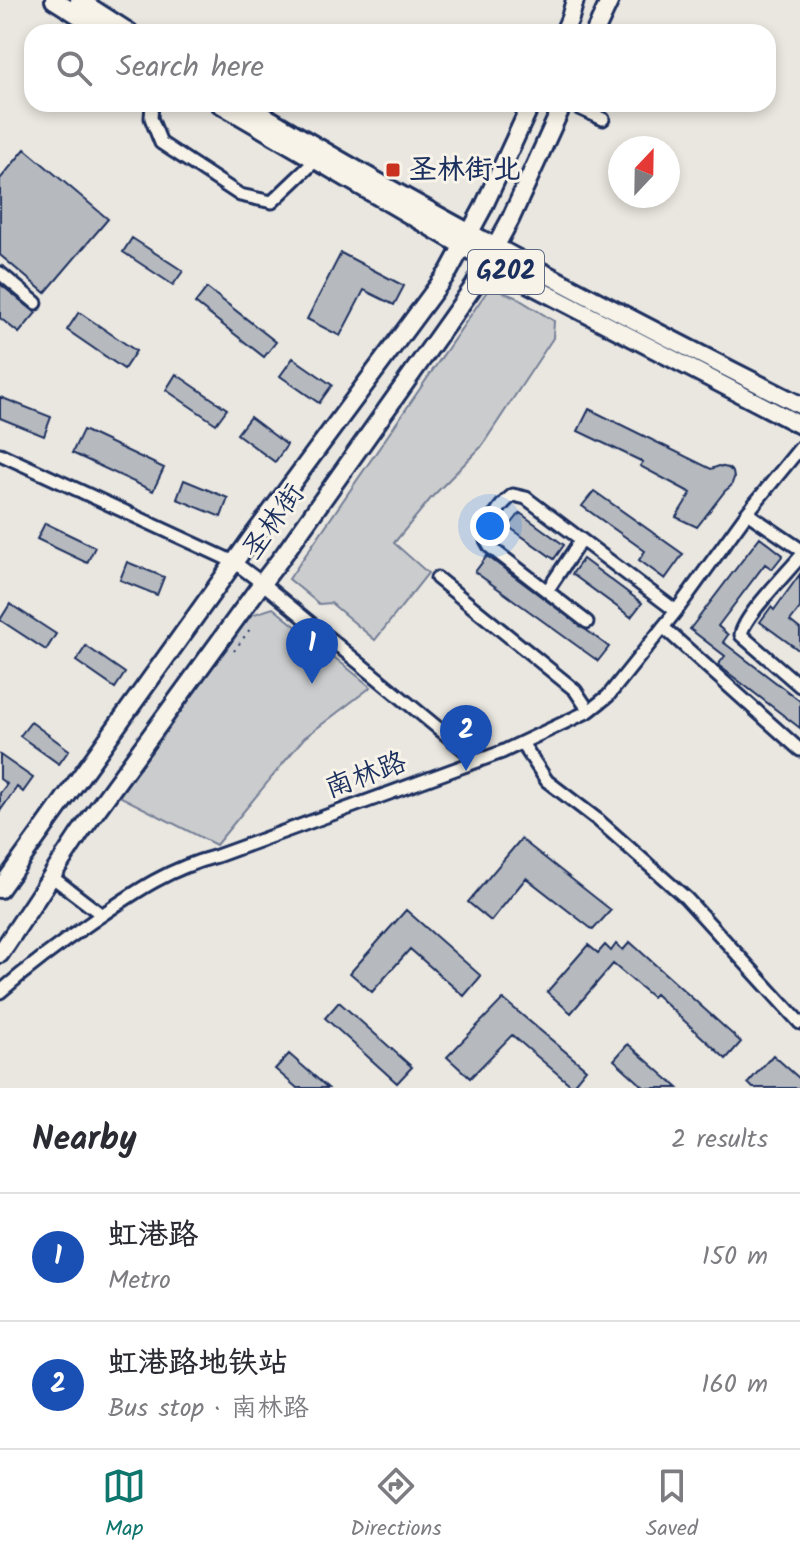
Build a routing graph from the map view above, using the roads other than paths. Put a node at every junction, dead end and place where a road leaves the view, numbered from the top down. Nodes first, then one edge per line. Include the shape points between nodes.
1 (54, 0) edge
2 (79, 0) edge
3 (575, 0) edge
4 (610, 0) edge
5 (92, 24) edge
6 (116, 24) edge
7 (567, 24) edge
8 (599, 24) edge
9 (151, 112) edge
10 (233, 112) edge
11 (258, 112) edge
12 (527, 112) edge
13 (559, 112) edge
14 (588, 112) edge
15 (603, 119) dead end
16 (315, 161) junction
17 (466, 240) junction
18 (491, 254) junction
19 (0, 273) edge
20 (36, 303) dead end
21 (800, 405) edge
22 (800, 425) edge
23 (800, 448) edge
24 (0, 454) edge
25 (747, 513) junction
26 (581, 540) junction
27 (800, 549) edge
28 (800, 557) edge
29 (234, 562) junction
30 (437, 578) dead end
31 (262, 583) junction
32 (547, 591) junction
33 (676, 611) junction
34 (587, 622) dead end
35 (663, 627) junction
36 (800, 686) edge
37 (589, 711) junction
38 (522, 743) junction
39 (800, 750) edge
40 (478, 761) junction
41 (51, 876) junction
42 (0, 889) edge
43 (102, 915) junction
44 (0, 954) edge
45 (21, 973) junction
46 (0, 976) edge
47 (0, 992) edge
48 (800, 1023) edge

1 - 5 highway
2 - 6 highway
3 - 7 highway
4 - 8 highway
9 - 16 street via 161,143 240,195 272,202
10 - 16 highway, G202
11 - 17 highway, G202
12 - 17 highway, 圣林街
13 - 18 highway, 圣林街
14 - 15 street
16 - 17 highway, G202
17 - 18 highway, G202
17 - 29 highway, 圣林街 via 449,271
18 - 21 highway, G202
18 - 22 highway, G202 via 519,279
18 - 31 highway, 圣林街 via 449,322
19 - 20 street
23 - 25 street, 南林路
24 - 29 street
25 - 27 street
25 - 33 street, 南林路
26 - 32 street
26 - 32 street via 526,498 513,495 495,514 486,540 490,547
26 - 33 street
28 - 36 street via 752,613 741,635
29 - 31 street
29 - 42 highway, 圣林街
30 - 37 street via 575,690
31 - 40 street
31 - 41 highway, 圣林街
32 - 34 street
33 - 35 street, 南林路
35 - 37 street, 南林路 via 608,696
35 - 39 street
37 - 38 street, 南林路
38 - 40 street, 南林路
38 - 48 street via 547,781 686,898
40 - 43 street, 南林路 via 193,862 155,879
41 - 43 street
41 - 44 highway, 圣林街
43 - 45 street, 南林路
45 - 46 street
45 - 47 street, 南林路

